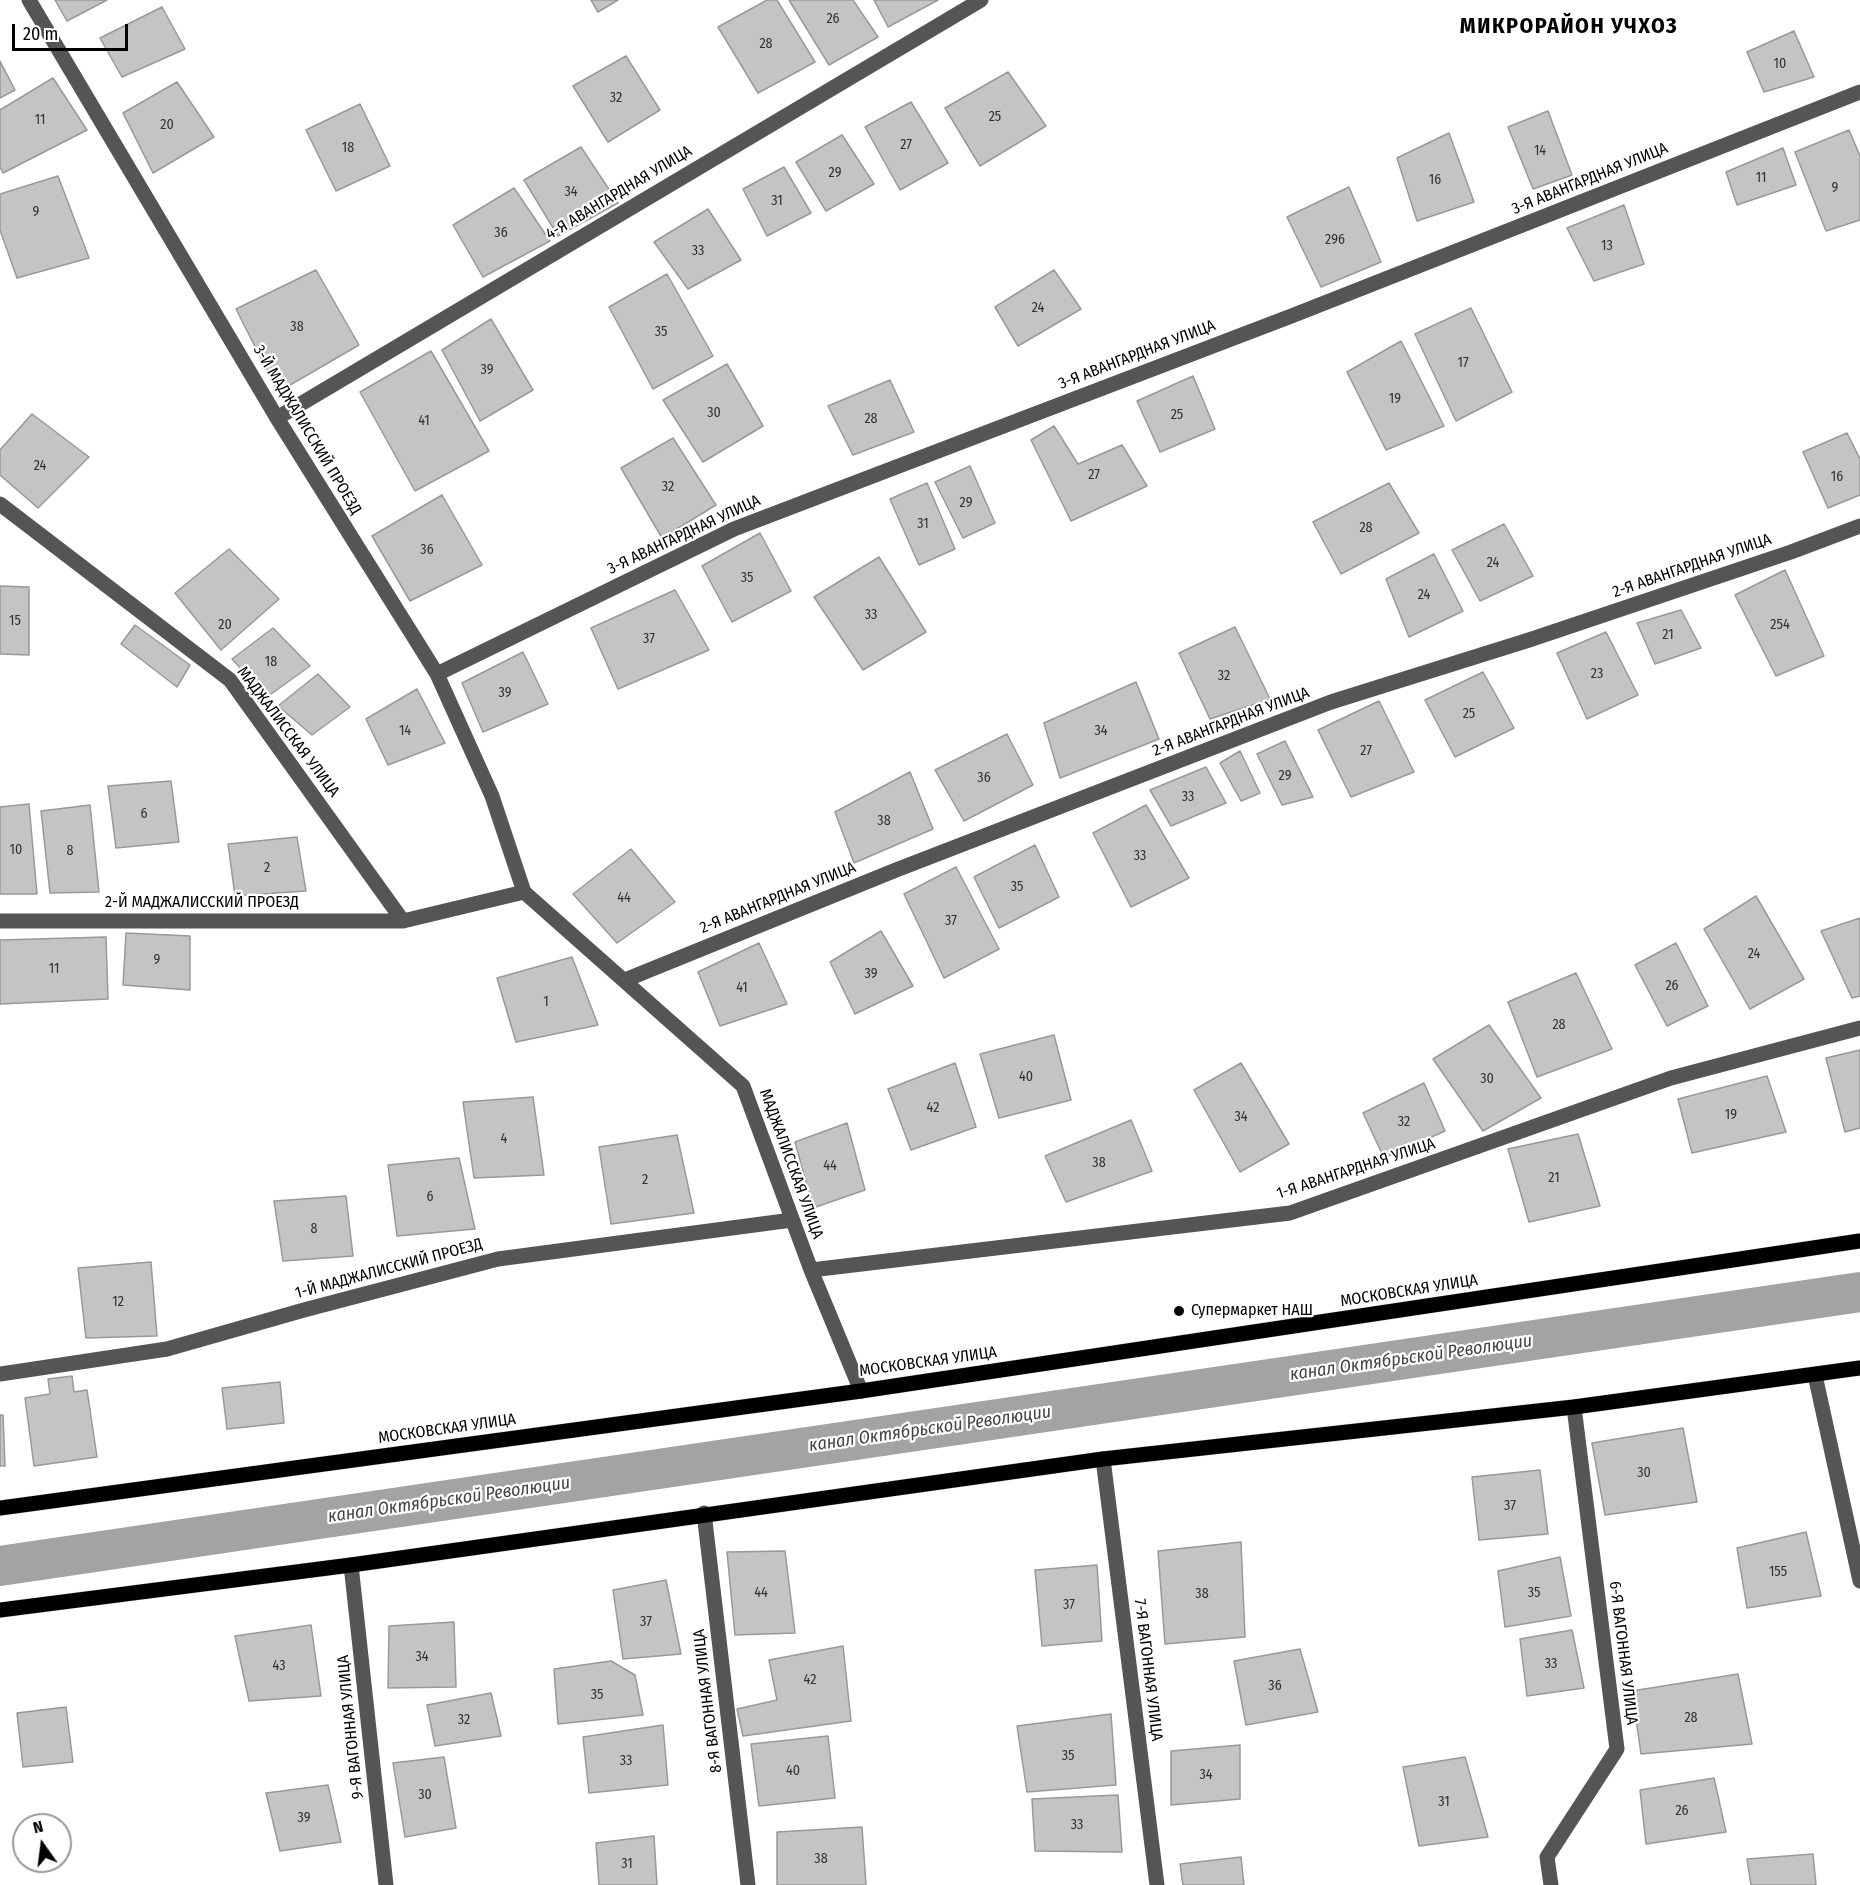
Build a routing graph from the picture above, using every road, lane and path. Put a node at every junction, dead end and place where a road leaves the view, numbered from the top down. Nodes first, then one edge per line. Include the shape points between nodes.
1 (29, 0) edge
2 (981, 0) edge
3 (1860, 92) edge
4 (277, 417) junction
5 (0, 504) edge
6 (1860, 526) edge
7 (437, 674) junction
8 (524, 892) junction
9 (0, 921) edge
10 (403, 921) junction
11 (625, 980) junction
12 (1860, 1028) edge
13 (792, 1220) junction
14 (1860, 1241) edge
15 (811, 1270) junction
16 (1860, 1368) edge
17 (0, 1374) edge
18 (1815, 1375) junction
19 (861, 1391) junction
20 (1574, 1407) junction
21 (1103, 1459) junction
22 (0, 1508) edge
23 (704, 1513) junction
24 (351, 1565) junction
25 (1860, 1581) edge
26 (0, 1610) edge
27 (387, 1885) edge
28 (748, 1885) edge
29 (1157, 1885) edge
30 (1551, 1885) edge

1 - 4 street, 3-Й МАДЖАЛИССКИЙ ПРОЕЗД
2 - 4 street, 4-Я АВАНГАРДНАЯ УЛИЦА
3 - 7 street, 3-Я АВАНГАРДНАЯ УЛИЦА via 1294,315 734,529
4 - 7 street, 3-Й МАДЖАЛИССКИЙ ПРОЕЗД
5 - 10 street, МАДЖАЛИССКАЯ УЛИЦА via 230,680
6 - 11 street, 2-Я АВАНГАРДНАЯ УЛИЦА via 1540,637 1331,702 896,870
7 - 8 street, 3-Й МАДЖАЛИССКИЙ ПРОЕЗД via 492,796
8 - 10 street, 2-Й МАДЖАЛИССКИЙ ПРОЕЗД
8 - 11 street, МАДЖАЛИССКАЯ УЛИЦА
9 - 10 street, 2-Й МАДЖАЛИССКИЙ ПРОЕЗД
11 - 13 street, МАДЖАЛИССКАЯ УЛИЦА via 743,1086
12 - 15 street, 1-Я АВАНГАРДНАЯ УЛИЦА via 1671,1078 1290,1213
13 - 15 street, МАДЖАЛИССКАЯ УЛИЦА
13 - 17 street, 1-Й МАДЖАЛИССКИЙ ПРОЕЗД via 498,1259 167,1349
14 - 19 main road, МОСКОВСКАЯ УЛИЦА
15 - 19 street, МАДЖАЛИССКАЯ УЛИЦА
16 - 18 main road
18 - 20 main road
18 - 25 street
19 - 22 main road, МОСКОВСКАЯ УЛИЦА
20 - 21 main road
20 - 30 street, 6-Я ВАГОННАЯ УЛИЦА via 1617,1749 1547,1857
21 - 23 main road
21 - 29 street, 7-Я ВАГОННАЯ УЛИЦА
23 - 24 main road
23 - 28 street, 8-Я ВАГОННАЯ УЛИЦА
24 - 26 main road
24 - 27 street, 9-Я ВАГОННАЯ УЛИЦА

